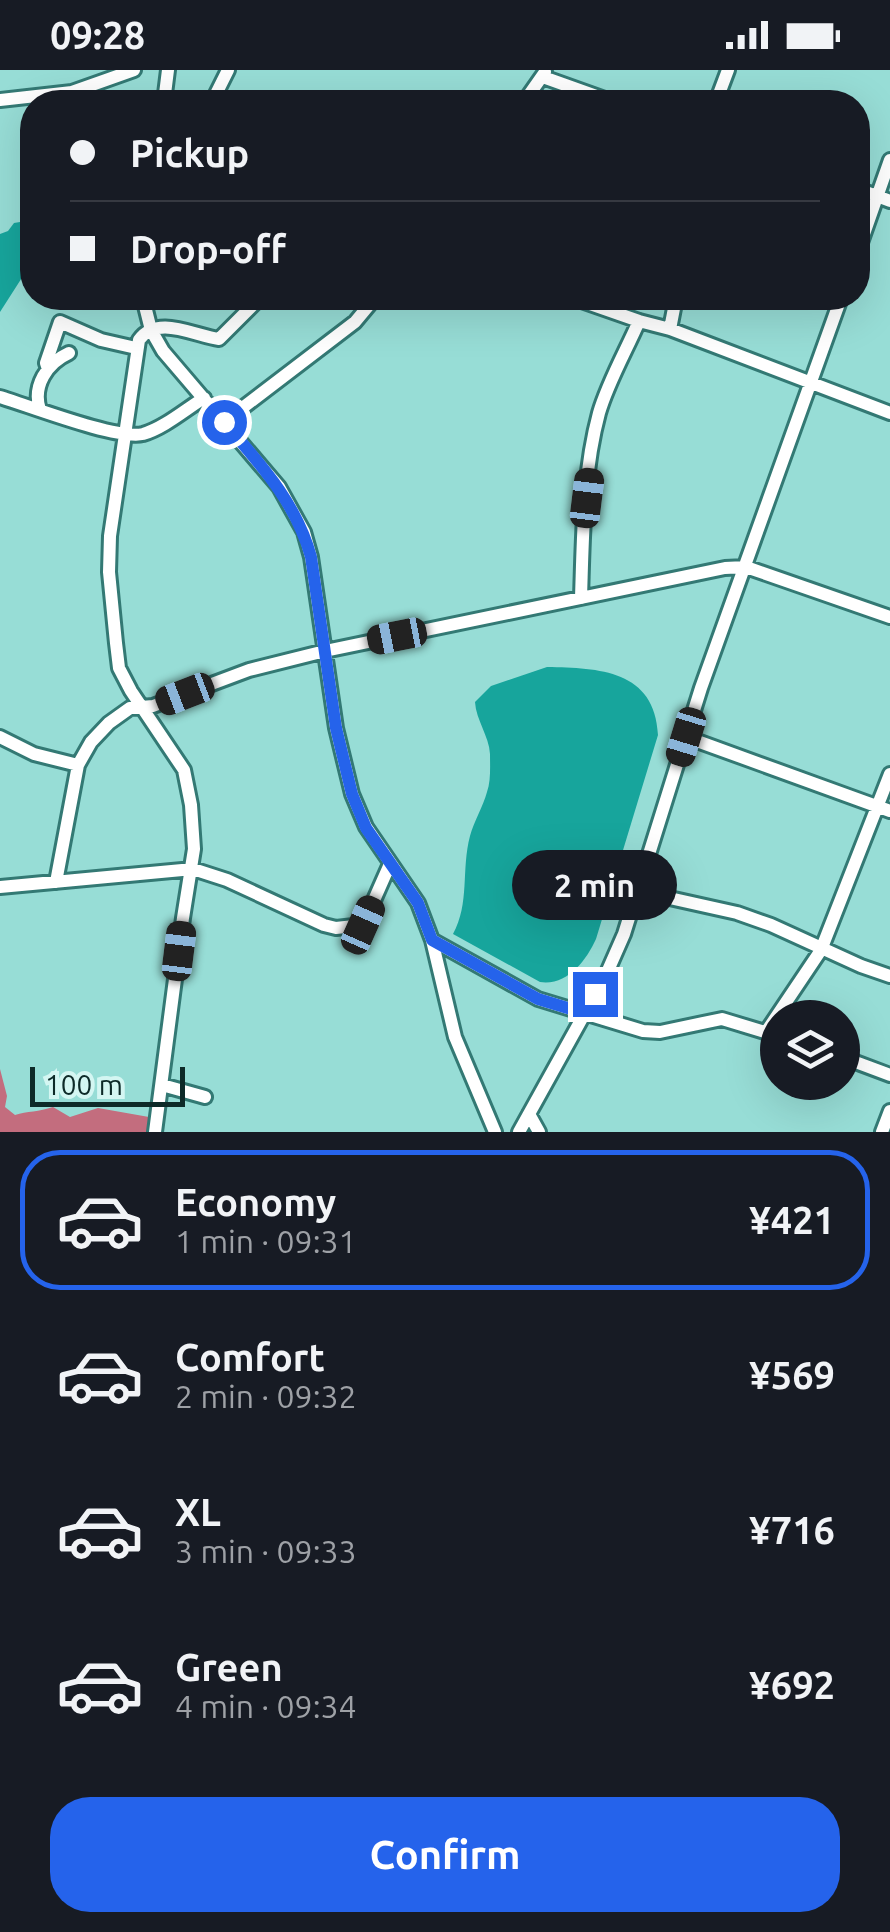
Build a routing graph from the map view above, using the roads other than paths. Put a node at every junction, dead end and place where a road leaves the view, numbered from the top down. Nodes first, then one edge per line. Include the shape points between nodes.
1 (134, 70) edge
2 (544, 73) edge
3 (78, 90) edge
4 (584, 90) edge
5 (890, 160) edge
6 (883, 198) edge
7 (870, 226) edge
8 (146, 310) edge
9 (248, 310) edge
10 (364, 310) edge
11 (607, 310) edge
12 (674, 310) edge
13 (838, 310) edge
14 (639, 321) junction
15 (670, 329) junction
16 (151, 330) junction
17 (136, 348) junction
18 (69, 352) dead end
19 (48, 369) junction
20 (812, 384) junction
21 (0, 397) edge
22 (204, 398) junction
23 (40, 410) junction
24 (890, 413) edge
25 (224, 422) junction
26 (124, 434) junction
27 (746, 566) junction
28 (582, 598) junction
29 (890, 617) edge
30 (325, 651) junction
31 (142, 707) junction
32 (0, 737) edge
33 (686, 737) junction
34 (78, 766) junction
35 (890, 774) edge
36 (884, 809) edge
37 (390, 864) junction
38 (192, 868) junction
39 (56, 882) junction
40 (0, 887) edge
41 (638, 891) junction
42 (432, 940) junction
43 (821, 950) junction
44 (890, 976) edge
45 (792, 1000) edge
46 (584, 1013) junction
47 (760, 1030) edge
48 (860, 1064) edge
49 (890, 1075) edge
50 (162, 1084) junction
51 (206, 1097) dead end
52 (890, 1112) edge
53 (529, 1114) junction
54 (156, 1132) edge
55 (494, 1132) edge
56 (519, 1132) edge
57 (539, 1132) edge
58 (882, 1132) edge

1 - 3 street
2 - 4 street
5 - 6 street
6 - 7 street
8 - 16 street
9 - 16 street via 219,339
10 - 25 street
11 - 14 street
12 - 15 street
13 - 20 street
14 - 15 street
14 - 28 street via 593,442
15 - 20 street
16 - 17 street
16 - 22 street
17 - 19 street via 60,322
17 - 26 street
18 - 19 street
19 - 23 street via 37,395
20 - 24 street
20 - 27 street
21 - 23 street
22 - 25 street
22 - 26 street via 149,432
23 - 26 street
25 - 30 street via 279,487 304,532
26 - 31 street via 109,572 119,668
27 - 28 street
27 - 29 street
27 - 33 street
28 - 30 street
30 - 31 street
30 - 37 street via 352,794
31 - 34 street via 109,723
31 - 38 street via 184,770
32 - 34 street
33 - 36 street
33 - 41 street
34 - 39 street
35 - 36 street
36 - 43 street
37 - 38 street via 363,925 336,928
37 - 42 street via 418,903
38 - 39 street
38 - 50 street
39 - 40 street
41 - 43 street via 738,913
41 - 46 street via 616,954
42 - 46 street via 538,999
42 - 55 street via 455,1037
43 - 44 street
43 - 45 street
46 - 47 street via 651,1033 722,1019
46 - 53 street
48 - 49 street
50 - 51 street
50 - 54 street
52 - 58 street
53 - 56 street
53 - 57 street

